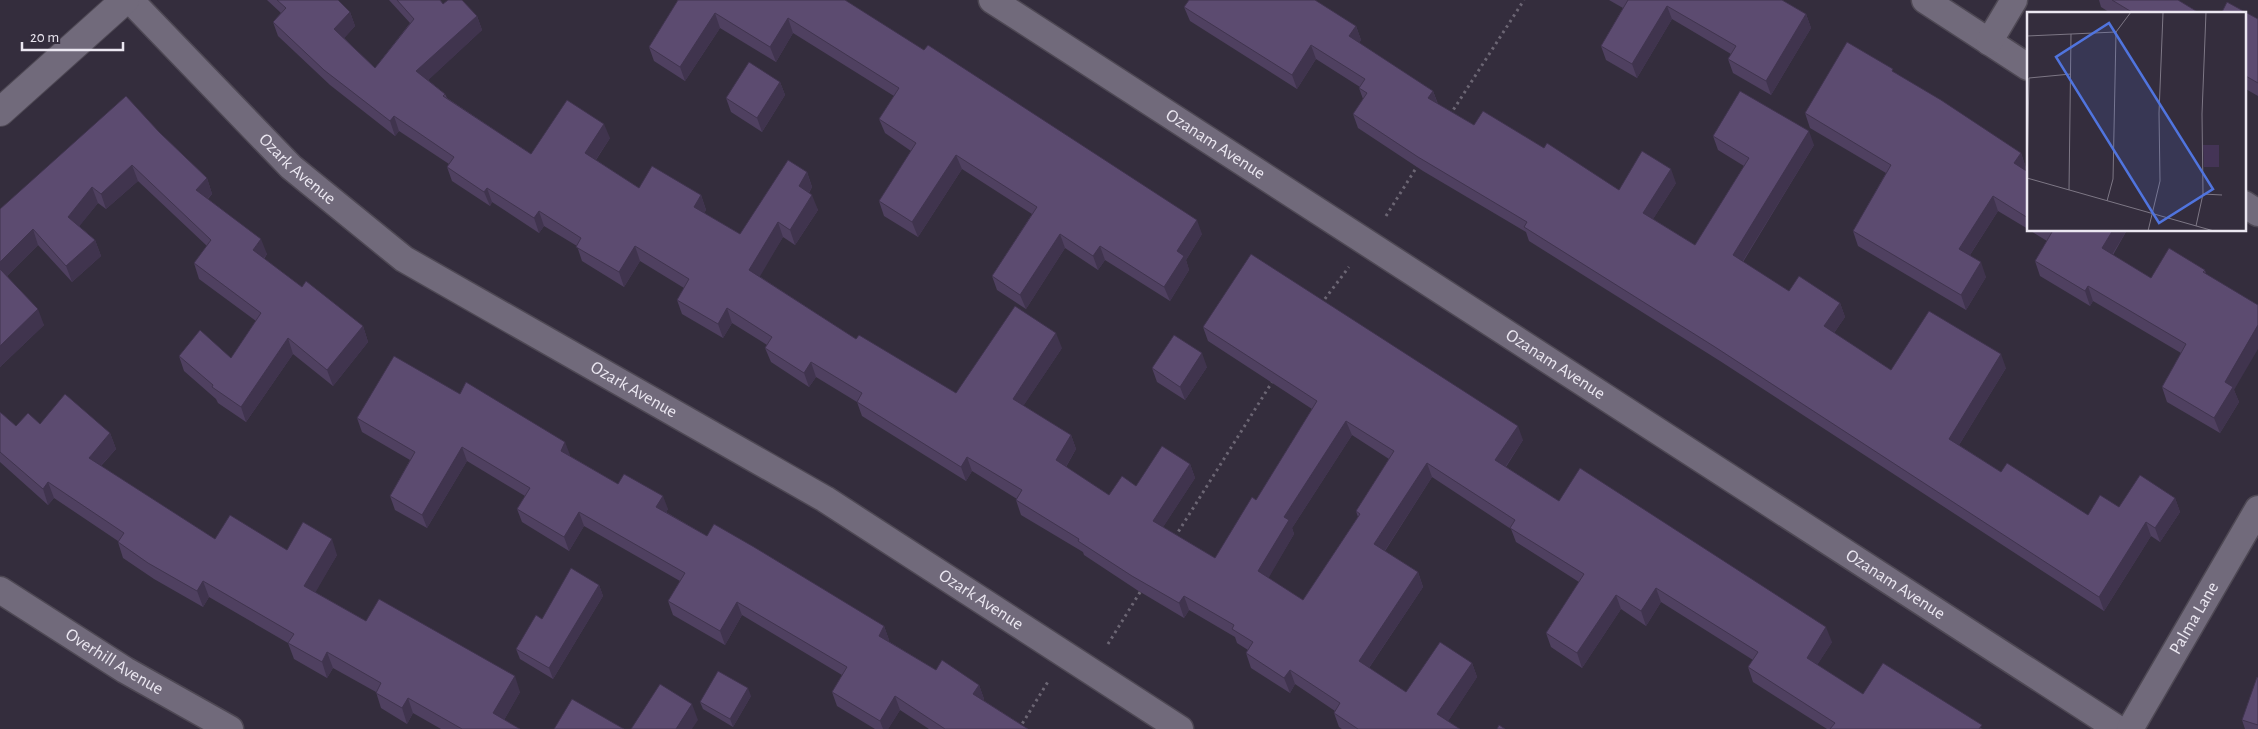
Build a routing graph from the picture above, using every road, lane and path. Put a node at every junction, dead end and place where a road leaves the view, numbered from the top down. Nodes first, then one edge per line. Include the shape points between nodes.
1 (125, 0) edge
2 (130, 0) edge
3 (992, 0) edge
4 (1524, 0) edge
5 (1925, 0) edge
6 (2014, 0) edge
7 (1989, 42) junction
8 (2027, 66) edge
9 (0, 112) edge
10 (1449, 116) edge
11 (1423, 158) edge
12 (2246, 205) edge
13 (2258, 213) edge
14 (1386, 216) dead end
15 (1351, 265) dead end
16 (1317, 311) edge
17 (1276, 377) edge
18 (2258, 509) edge
19 (1171, 544) edge
20 (1144, 586) edge
21 (4, 602) edge
22 (1108, 644) dead end
23 (1052, 675) dead end
24 (230, 729) edge
25 (1019, 729) edge
26 (1180, 729) edge
27 (2118, 729) edge
28 (2130, 729) edge

1 - 9 street
2 - 26 street, Ozark Avenue via 291,167 404,258 825,499
3 - 27 street, Ozanam Avenue
4 - 10 path
5 - 7 street
6 - 7 street
7 - 8 street
11 - 14 path
12 - 13 street
15 - 16 path
17 - 19 path
18 - 28 street, Palma Lane
20 - 22 path
21 - 24 street, Overhill Avenue
23 - 25 path

